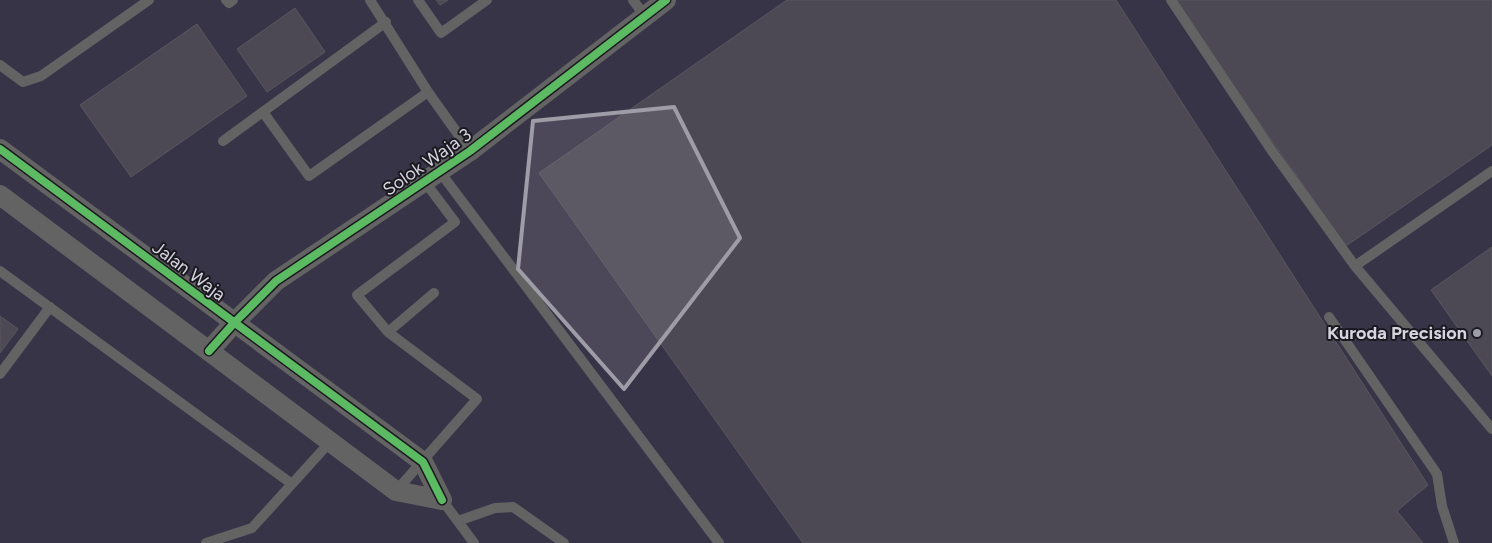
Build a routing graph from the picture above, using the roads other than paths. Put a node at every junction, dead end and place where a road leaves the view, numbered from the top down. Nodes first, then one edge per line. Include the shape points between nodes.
1 (149, 0) edge
2 (226, 0) edge
3 (234, 0) edge
4 (370, 0) edge
5 (418, 0) edge
6 (487, 0) edge
7 (666, 0) edge
8 (1171, 0) edge
9 (638, 8) edge
10 (386, 22) junction
11 (0, 65) edge
12 (428, 92) junction
13 (263, 112) junction
14 (223, 141) dead end
15 (0, 149) edge
16 (470, 151) junction
17 (1492, 171) edge
18 (433, 177) junction
19 (0, 196) edge
20 (1355, 266) junction
21 (0, 271) edge
22 (434, 293) dead end
23 (50, 307) junction
24 (1329, 317) dead end
25 (234, 323) junction
26 (388, 332) junction
27 (209, 351) junction
28 (0, 374) edge
29 (1492, 429) edge
30 (330, 442) junction
31 (423, 462) junction
32 (292, 484) junction
33 (396, 491) junction
34 (442, 500) junction
35 (458, 521) junction
36 (206, 543) edge
37 (474, 543) edge
38 (564, 543) edge
39 (720, 543) edge
40 (1454, 543) edge

1 - 11 lane via 41,76 23,82
2 - 3 lane via 229,4
4 - 10 lane
5 - 6 lane via 441,33
7 - 9 street, Solok Waja 3
8 - 20 lane via 1272,151
9 - 16 street, Solok Waja 3
10 - 12 lane
10 - 13 lane
12 - 13 lane via 309,176
12 - 16 lane
13 - 14 lane
15 - 25 street, Jalan Waja
16 - 18 street, Solok Waja 3
17 - 20 lane
18 - 25 street, Solok Waja 3 via 276,281
18 - 26 lane via 455,222 357,295
18 - 39 lane
19 - 27 street
20 - 29 lane
21 - 23 lane
22 - 26 lane
23 - 28 lane
23 - 32 lane
24 - 40 lane via 1437,474 1442,506
25 - 27 street, Solok Waja 3
25 - 31 street, Jalan Waja
26 - 31 lane via 477,399
27 - 30 street
30 - 32 lane
30 - 33 street
31 - 33 lane
31 - 34 street, Jalan Waja
32 - 36 lane via 252,528
33 - 34 street
34 - 35 lane
35 - 37 lane
35 - 38 lane via 495,508 513,507

